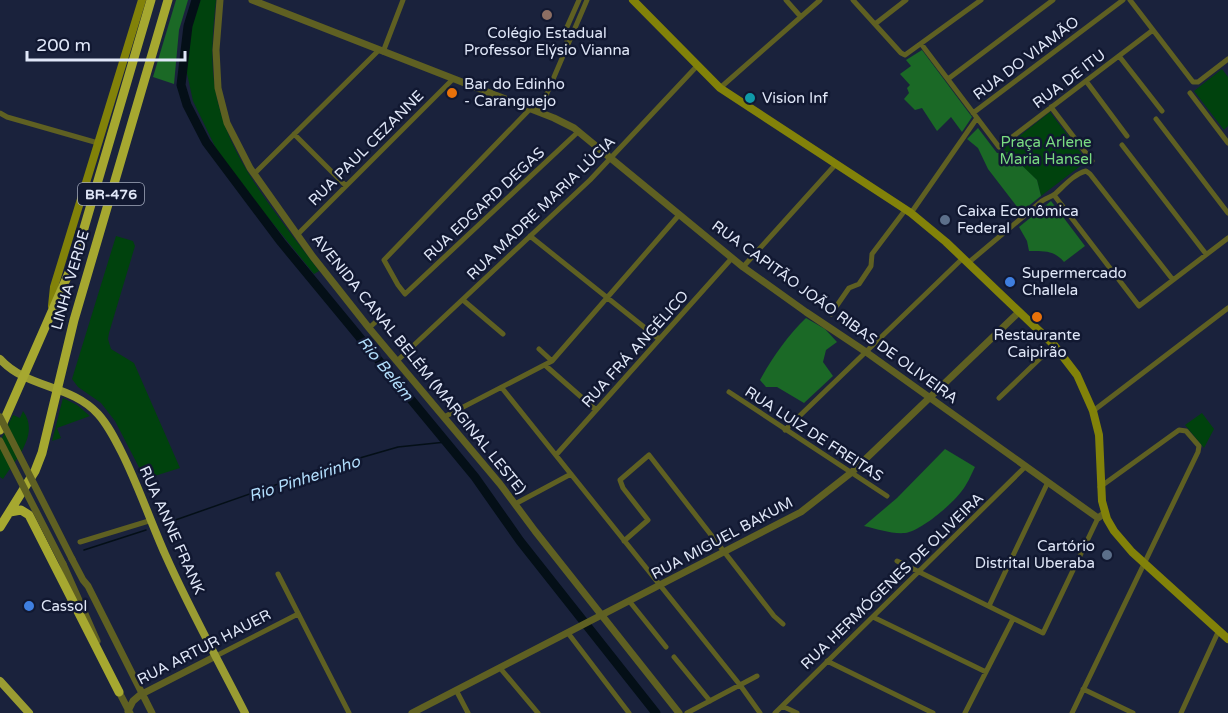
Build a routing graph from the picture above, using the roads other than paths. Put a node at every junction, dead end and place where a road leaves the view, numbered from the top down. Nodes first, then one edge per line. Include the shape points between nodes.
1 (141, 0) edge
2 (151, 0) edge
3 (168, 0) edge
4 (220, 0) edge
5 (252, 0) edge
6 (403, 0) edge
7 (579, 0) edge
8 (587, 0) edge
9 (786, 0) edge
10 (820, 0) edge
11 (853, 0) edge
12 (906, 0) edge
13 (981, 0) edge
14 (1053, 0) edge
15 (1123, 0) edge
16 (1130, 0) edge
17 (637, 1) edge
18 (801, 17) junction
19 (875, 24) junction
20 (1153, 30) junction
21 (567, 44) junction
22 (922, 45) junction
23 (381, 51) junction
24 (1119, 56) junction
25 (1228, 59) edge
26 (697, 66) junction
27 (453, 79) junction
28 (948, 80) junction
29 (1086, 81) junction
30 (720, 87) junction
31 (1190, 93) dead end
32 (1051, 107) junction
33 (530, 109) junction
34 (1162, 111) dead end
35 (539, 112) junction
36 (0, 113) edge
37 (975, 115) junction
38 (7, 117) junction
39 (0, 119) edge
40 (1156, 119) dead end
41 (1228, 129) edge
42 (579, 131) junction
43 (294, 134) junction
44 (1221, 134) junction
45 (1127, 136) dead end
46 (98, 143) junction
47 (1228, 143) edge
48 (1122, 145) dead end
49 (610, 159) junction
50 (1092, 161) dead end
51 (836, 164) junction
52 (254, 174) junction
53 (346, 186) junction
54 (1054, 195) junction
55 (908, 211) junction
56 (1228, 213) edge
57 (679, 215) junction
58 (297, 235) junction
59 (530, 236) junction
60 (1228, 238) edge
61 (1206, 254) junction
62 (732, 258) junction
63 (965, 261) junction
64 (743, 267) junction
65 (1173, 280) junction
66 (608, 298) junction
67 (463, 300) junction
68 (1228, 308) edge
69 (1019, 312) junction
70 (831, 314) dead end
71 (51, 317) junction
72 (380, 318) dead end
73 (369, 328) junction
74 (503, 334) dead end
75 (659, 339) junction
76 (1054, 345) junction
77 (539, 349) dead end
78 (867, 352) junction
79 (0, 359) edge
80 (397, 361) junction
81 (552, 361) junction
82 (546, 366) junction
83 (24, 378) junction
84 (502, 388) junction
85 (56, 389) junction
86 (729, 392) dead end
87 (930, 397) junction
88 (999, 398) dead end
89 (596, 410) junction
90 (1093, 411) junction
91 (0, 417) edge
92 (444, 417) junction
93 (0, 430) edge
94 (785, 430) junction
95 (0, 441) edge
96 (556, 455) junction
97 (1026, 466) junction
98 (852, 472) junction
99 (571, 474) junction
100 (1048, 482) junction
101 (1100, 488) junction
102 (887, 496) dead end
103 (515, 504) junction
104 (10, 512) junction
105 (1101, 516) junction
106 (152, 520) junction
107 (0, 527) edge
108 (624, 541) junction
109 (80, 542) dead end
110 (725, 553) junction
111 (897, 561) dead end
112 (1144, 563) junction
113 (919, 572) junction
114 (278, 574) dead end
115 (70, 580) junction
116 (660, 586) junction
117 (70, 597) junction
118 (630, 602) junction
119 (988, 606) junction
120 (298, 614) junction
121 (600, 617) junction
122 (873, 617) junction
123 (1013, 619) junction
124 (783, 624) dead end
125 (1219, 630) junction
126 (570, 632) junction
127 (1228, 639) edge
128 (666, 647) dead end
129 (216, 656) junction
130 (674, 657) dead end
131 (827, 661) junction
132 (500, 668) junction
133 (986, 672) junction
134 (757, 676) dead end
135 (0, 681) edge
136 (740, 685) junction
137 (456, 690) junction
138 (1083, 690) junction
139 (119, 692) junction
140 (143, 694) junction
141 (710, 701) junction
142 (782, 706) junction
143 (129, 712) edge
144 (29, 713) edge
145 (152, 713) edge
146 (245, 713) edge
147 (349, 713) edge
148 (412, 713) edge
149 (468, 713) edge
150 (538, 713) edge
151 (629, 713) edge
152 (679, 713) edge
153 (687, 713) edge
154 (760, 713) edge
155 (775, 713) edge
156 (796, 713) edge
157 (933, 713) edge
158 (965, 713) edge
159 (1072, 713) edge
160 (1133, 713) edge
161 (1181, 713) edge

1 - 46 main road
2 - 71 highway, LINHA VERDE / BR-476 via 79,248
3 - 85 highway, LINHA VERDE / BR-476
4 - 52 street, AVENIDA CANAL BELÉM (MARGINAL LESTE) via 218,88 227,123
5 - 23 street, RUA CAPITÃO JOÃO RIBAS DE OLIVEIRA
6 - 23 street
7 - 21 street via 567,27
8 - 21 street
9 - 18 street
10 - 18 street
11 - 19 street
12 - 19 street
13 - 22 street
14 - 28 street
15 - 37 street, RUA DO VIAMÃO
16 - 20 street
17 - 26 main road
18 - 30 street
19 - 22 street via 905,55
20 - 24 street, RUA DE ITU
20 - 25 street via 1195,82
21 - 35 street
22 - 28 street
23 - 27 street, RUA CAPITÃO JOÃO RIBAS DE OLIVEIRA
23 - 43 street
24 - 29 street, RUA DE ITU
24 - 34 street
26 - 30 main road
26 - 49 street, RUA MADRE MARIA LÚCIA
27 - 33 street, RUA CAPITÃO JOÃO RIBAS DE OLIVEIRA
27 - 53 street, RUA PAUL CEZANNE
28 - 37 street
29 - 32 street, RUA DE ITU
29 - 45 street
30 - 51 main road
31 - 44 street
32 - 37 street, RUA DE ITU via 999,147
32 - 50 street
33 - 35 street, RUA CAPITÃO JOÃO RIBAS DE OLIVEIRA
33 - 42 street, RUA EDGARD DEGAS via 384,260 405,294
35 - 42 street, RUA CAPITÃO JOÃO RIBAS DE OLIVEIRA
36 - 38 street
37 - 55 street, RUA DO VIAMÃO
38 - 39 street
38 - 46 street
40 - 56 street
41 - 44 street
42 - 49 street, RUA CAPITÃO JOÃO RIBAS DE OLIVEIRA
43 - 52 street
43 - 53 street
44 - 47 street
46 - 71 main road via 54,287
48 - 61 street
49 - 57 street, RUA CAPITÃO JOÃO RIBAS DE OLIVEIRA
49 - 59 street, RUA MADRE MARIA LÚCIA
51 - 55 main road
51 - 64 street
52 - 58 street, AVENIDA CANAL BELÉM (MARGINAL LESTE)
53 - 58 street, RUA PAUL CEZANNE
54 - 63 street
54 - 65 street via 1086,171
54 - 65 street via 1139,306
55 - 63 main road
55 - 70 street, RUA DO VIAMÃO via 872,254 871,266 859,284 849,288
57 - 62 street, RUA CAPITÃO JOÃO RIBAS DE OLIVEIRA
57 - 66 street
58 - 73 street, AVENIDA CANAL BELÉM (MARGINAL LESTE)
59 - 66 street
59 - 67 street, RUA MADRE MARIA LÚCIA
60 - 61 street
61 - 65 street
62 - 64 street, RUA CAPITÃO JOÃO RIBAS DE OLIVEIRA
62 - 75 street, RUA FRÁ ANGÉLICO
63 - 69 main road
63 - 78 street
64 - 78 street, RUA CAPITÃO JOÃO RIBAS DE OLIVEIRA
66 - 75 street
66 - 81 street
67 - 74 street
67 - 80 street, RUA MADRE MARIA LÚCIA
68 - 90 street
69 - 76 main road
69 - 87 street, RUA MIGUEL BAKUM
71 - 83 highway, LINHA VERDE / BR-476
72 - 73 street
73 - 80 street, AVENIDA CANAL BELÉM (MARGINAL LESTE)
75 - 89 street, RUA FRÁ ANGÉLICO
76 - 88 street
76 - 90 main road via 1077,375
77 - 81 street
78 - 87 street, RUA CAPITÃO JOÃO RIBAS DE OLIVEIRA
78 - 94 street
79 - 83 main road, RUA ANNE FRANK
80 - 92 street, AVENIDA CANAL BELÉM (MARGINAL LESTE)
81 - 82 street
82 - 84 street
82 - 89 street
83 - 85 main road, RUA ANNE FRANK
83 - 93 highway, LINHA VERDE / BR-476
84 - 92 street
84 - 96 street
85 - 104 highway, LINHA VERDE / BR-476 via 39,462
85 - 106 main road, RUA ANNE FRANK via 79,398 105,422
86 - 94 street, RUA LUIZ DE FREITAS
87 - 97 street, RUA CAPITÃO JOÃO RIBAS DE OLIVEIRA
87 - 98 street, RUA MIGUEL BAKUM
89 - 96 street, RUA FRÁ ANGÉLICO
90 - 101 main road via 1099,435
91 - 140 street, bridge
92 - 103 street, AVENIDA CANAL BELÉM (MARGINAL LESTE)
94 - 98 street, RUA LUIZ DE FREITAS
95 - 115 street, bridge
96 - 99 street
97 - 100 street, RUA CAPITÃO JOÃO RIBAS DE OLIVEIRA
97 - 113 street, RUA HERMÓGENES DE OLIVEIRA
98 - 102 street, RUA LUIZ DE FREITAS
98 - 110 street, RUA MIGUEL BAKUM via 794,517
99 - 103 street
99 - 108 street
100 - 105 street, RUA CAPITÃO JOÃO RIBAS DE OLIVEIRA
100 - 119 street
101 - 105 main road
101 - 112 street via 1183,429 1199,448
103 - 121 street, AVENIDA CANAL BELÉM (MARGINAL LESTE)
104 - 107 highway, LINHA VERDE / BR-476
104 - 117 highway via 21,510 28,514
105 - 112 main road
105 - 123 street via 1043,633
106 - 109 street
106 - 129 main road, RUA ANNE FRANK
108 - 110 street via 648,520 620,480 649,455
108 - 116 street
110 - 116 street, RUA MIGUEL BAKUM
110 - 124 street
111 - 113 street
112 - 125 main road
112 - 138 street
113 - 119 street
113 - 122 street, RUA HERMÓGENES DE OLIVEIRA
114 - 120 street
115 - 117 street
115 - 139 street
116 - 118 street, RUA MIGUEL BAKUM
116 - 136 street
117 - 139 highway
118 - 121 street, RUA MIGUEL BAKUM
118 - 128 street
119 - 123 street
120 - 129 street, RUA ARTUR HAUER
120 - 147 street
121 - 126 street, RUA MIGUEL BAKUM
121 - 152 street, AVENIDA CANAL BELÉM (MARGINAL LESTE)
122 - 131 street, RUA HERMÓGENES DE OLIVEIRA
122 - 133 street
123 - 133 street
125 - 127 main road
125 - 161 street
126 - 132 street, RUA MIGUEL BAKUM
126 - 151 street
129 - 140 street, RUA ARTUR HAUER
129 - 146 main road, RUA ANNE FRANK
130 - 141 street
131 - 142 street, RUA HERMÓGENES DE OLIVEIRA
131 - 157 street
132 - 137 street, RUA MIGUEL BAKUM
132 - 150 street
133 - 158 street
134 - 136 street
135 - 144 main road
136 - 141 street
136 - 154 street
137 - 148 street, RUA MIGUEL BAKUM
137 - 149 street
138 - 159 street
138 - 160 street
139 - 143 street
140 - 143 street, RUA ARTUR HAUER via 136,698
140 - 145 street
141 - 153 street
142 - 155 street, RUA HERMÓGENES DE OLIVEIRA
142 - 156 street

